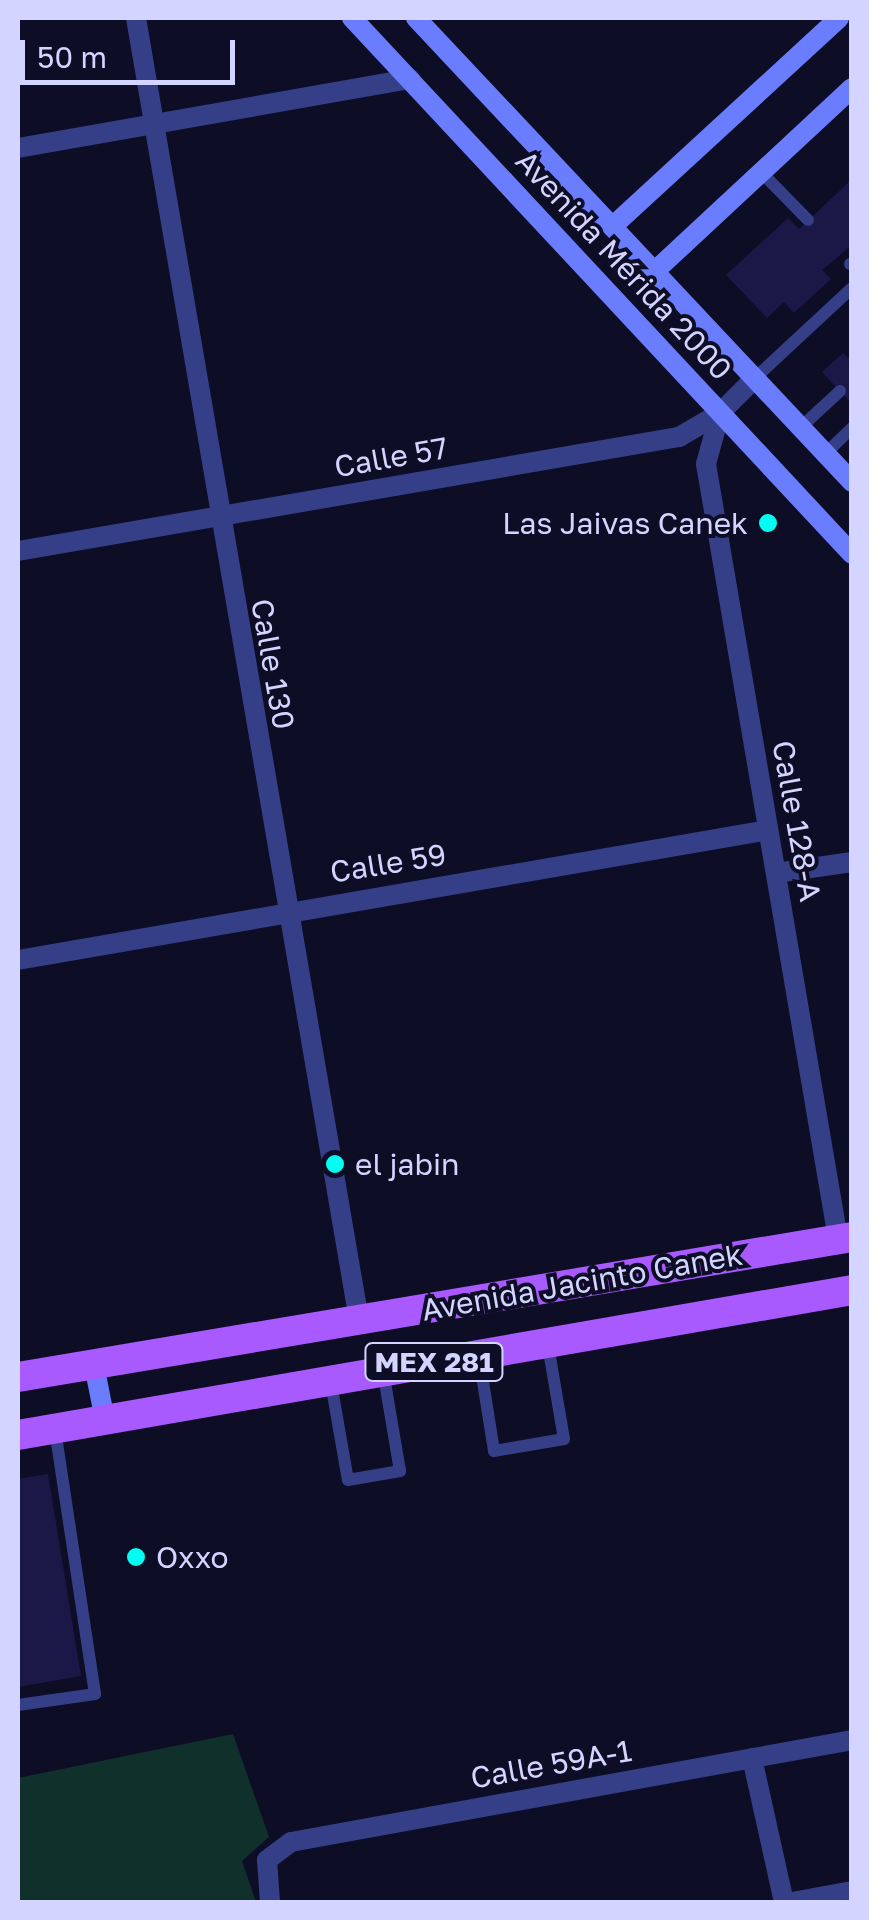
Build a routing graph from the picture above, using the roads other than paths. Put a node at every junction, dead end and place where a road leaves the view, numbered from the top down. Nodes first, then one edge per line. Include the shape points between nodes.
1 (136, 18) edge
2 (352, 18) edge
3 (416, 18) edge
4 (839, 18) edge
5 (410, 79) junction
6 (852, 88) edge
7 (154, 124) junction
8 (18, 148) edge
9 (761, 172) junction
10 (808, 220) dead end
11 (612, 226) junction
12 (655, 271) junction
13 (852, 288) edge
14 (755, 378) junction
15 (840, 391) dead end
16 (720, 413) junction
17 (800, 428) junction
18 (852, 428) edge
19 (825, 454) junction
20 (851, 479) edge
21 (216, 517) junction
22 (18, 551) edge
23 (852, 554) edge
24 (768, 830) junction
25 (852, 862) edge
26 (776, 873) junction
27 (286, 911) junction
28 (18, 960) edge
29 (844, 1238) edge
30 (852, 1290) edge
31 (359, 1320) junction
32 (548, 1343) junction
33 (478, 1355) junction
34 (94, 1364) junction
35 (382, 1371) junction
36 (18, 1378) edge
37 (331, 1380) junction
38 (105, 1420) junction
39 (55, 1428) junction
40 (18, 1434) edge
41 (18, 1705) edge
42 (852, 1740) edge
43 (752, 1758) junction
44 (852, 1891) edge
45 (270, 1902) edge
46 (784, 1902) edge
47 (792, 1902) edge

1 - 7 street, Calle 130
2 - 5 main road, Avenida Mérida 2000
3 - 11 main road, Avenida Mérida 2000
4 - 11 main road
5 - 7 street
5 - 16 main road, Avenida Mérida 2000
6 - 9 main road
7 - 8 street
7 - 21 street, Calle 130
9 - 10 lane
9 - 12 main road
11 - 12 main road, Avenida Mérida 2000
12 - 14 main road, Avenida Mérida 2000
13 - 14 lane
14 - 16 street, Calle 57
14 - 17 main road, Avenida Mérida 2000
15 - 17 lane
16 - 21 street, Calle 57 via 679,437
16 - 23 main road, Avenida Mérida 2000
16 - 24 street, Calle 128-A via 706,464
17 - 19 main road, Avenida Mérida 2000
18 - 19 lane
19 - 20 main road, Avenida Mérida 2000
21 - 22 street, Calle 57
21 - 27 street, Calle 130
24 - 26 street, Calle 128-A
24 - 27 street, Calle 59
25 - 26 street
26 - 29 street, Calle 128-A
27 - 28 street, Calle 59
27 - 31 street, Calle 130
29 - 31 main road, Avenida Jacinto Canek / MEX 281
30 - 32 main road, Avenida Jacinto Canek / MEX 281
31 - 34 main road, Avenida Jacinto Canek / MEX 281
32 - 33 main road, Avenida Jacinto Canek / MEX 281
32 - 33 lane via 564,1438 494,1450
33 - 35 main road, Avenida Jacinto Canek / MEX 281
34 - 36 main road, Avenida Jacinto Canek / MEX 281
34 - 38 main road
35 - 37 main road, Avenida Jacinto Canek / MEX 281
35 - 37 lane via 400,1472 348,1480
37 - 38 main road, Avenida Jacinto Canek / MEX 281
38 - 39 main road, Avenida Jacinto Canek / MEX 281
39 - 40 main road, Avenida Jacinto Canek / MEX 281
39 - 41 lane via 95,1694
42 - 43 street, Calle 59A-1
43 - 45 street, Calle 59A-1 via 291,1842 268,1860
43 - 46 street
44 - 47 street

